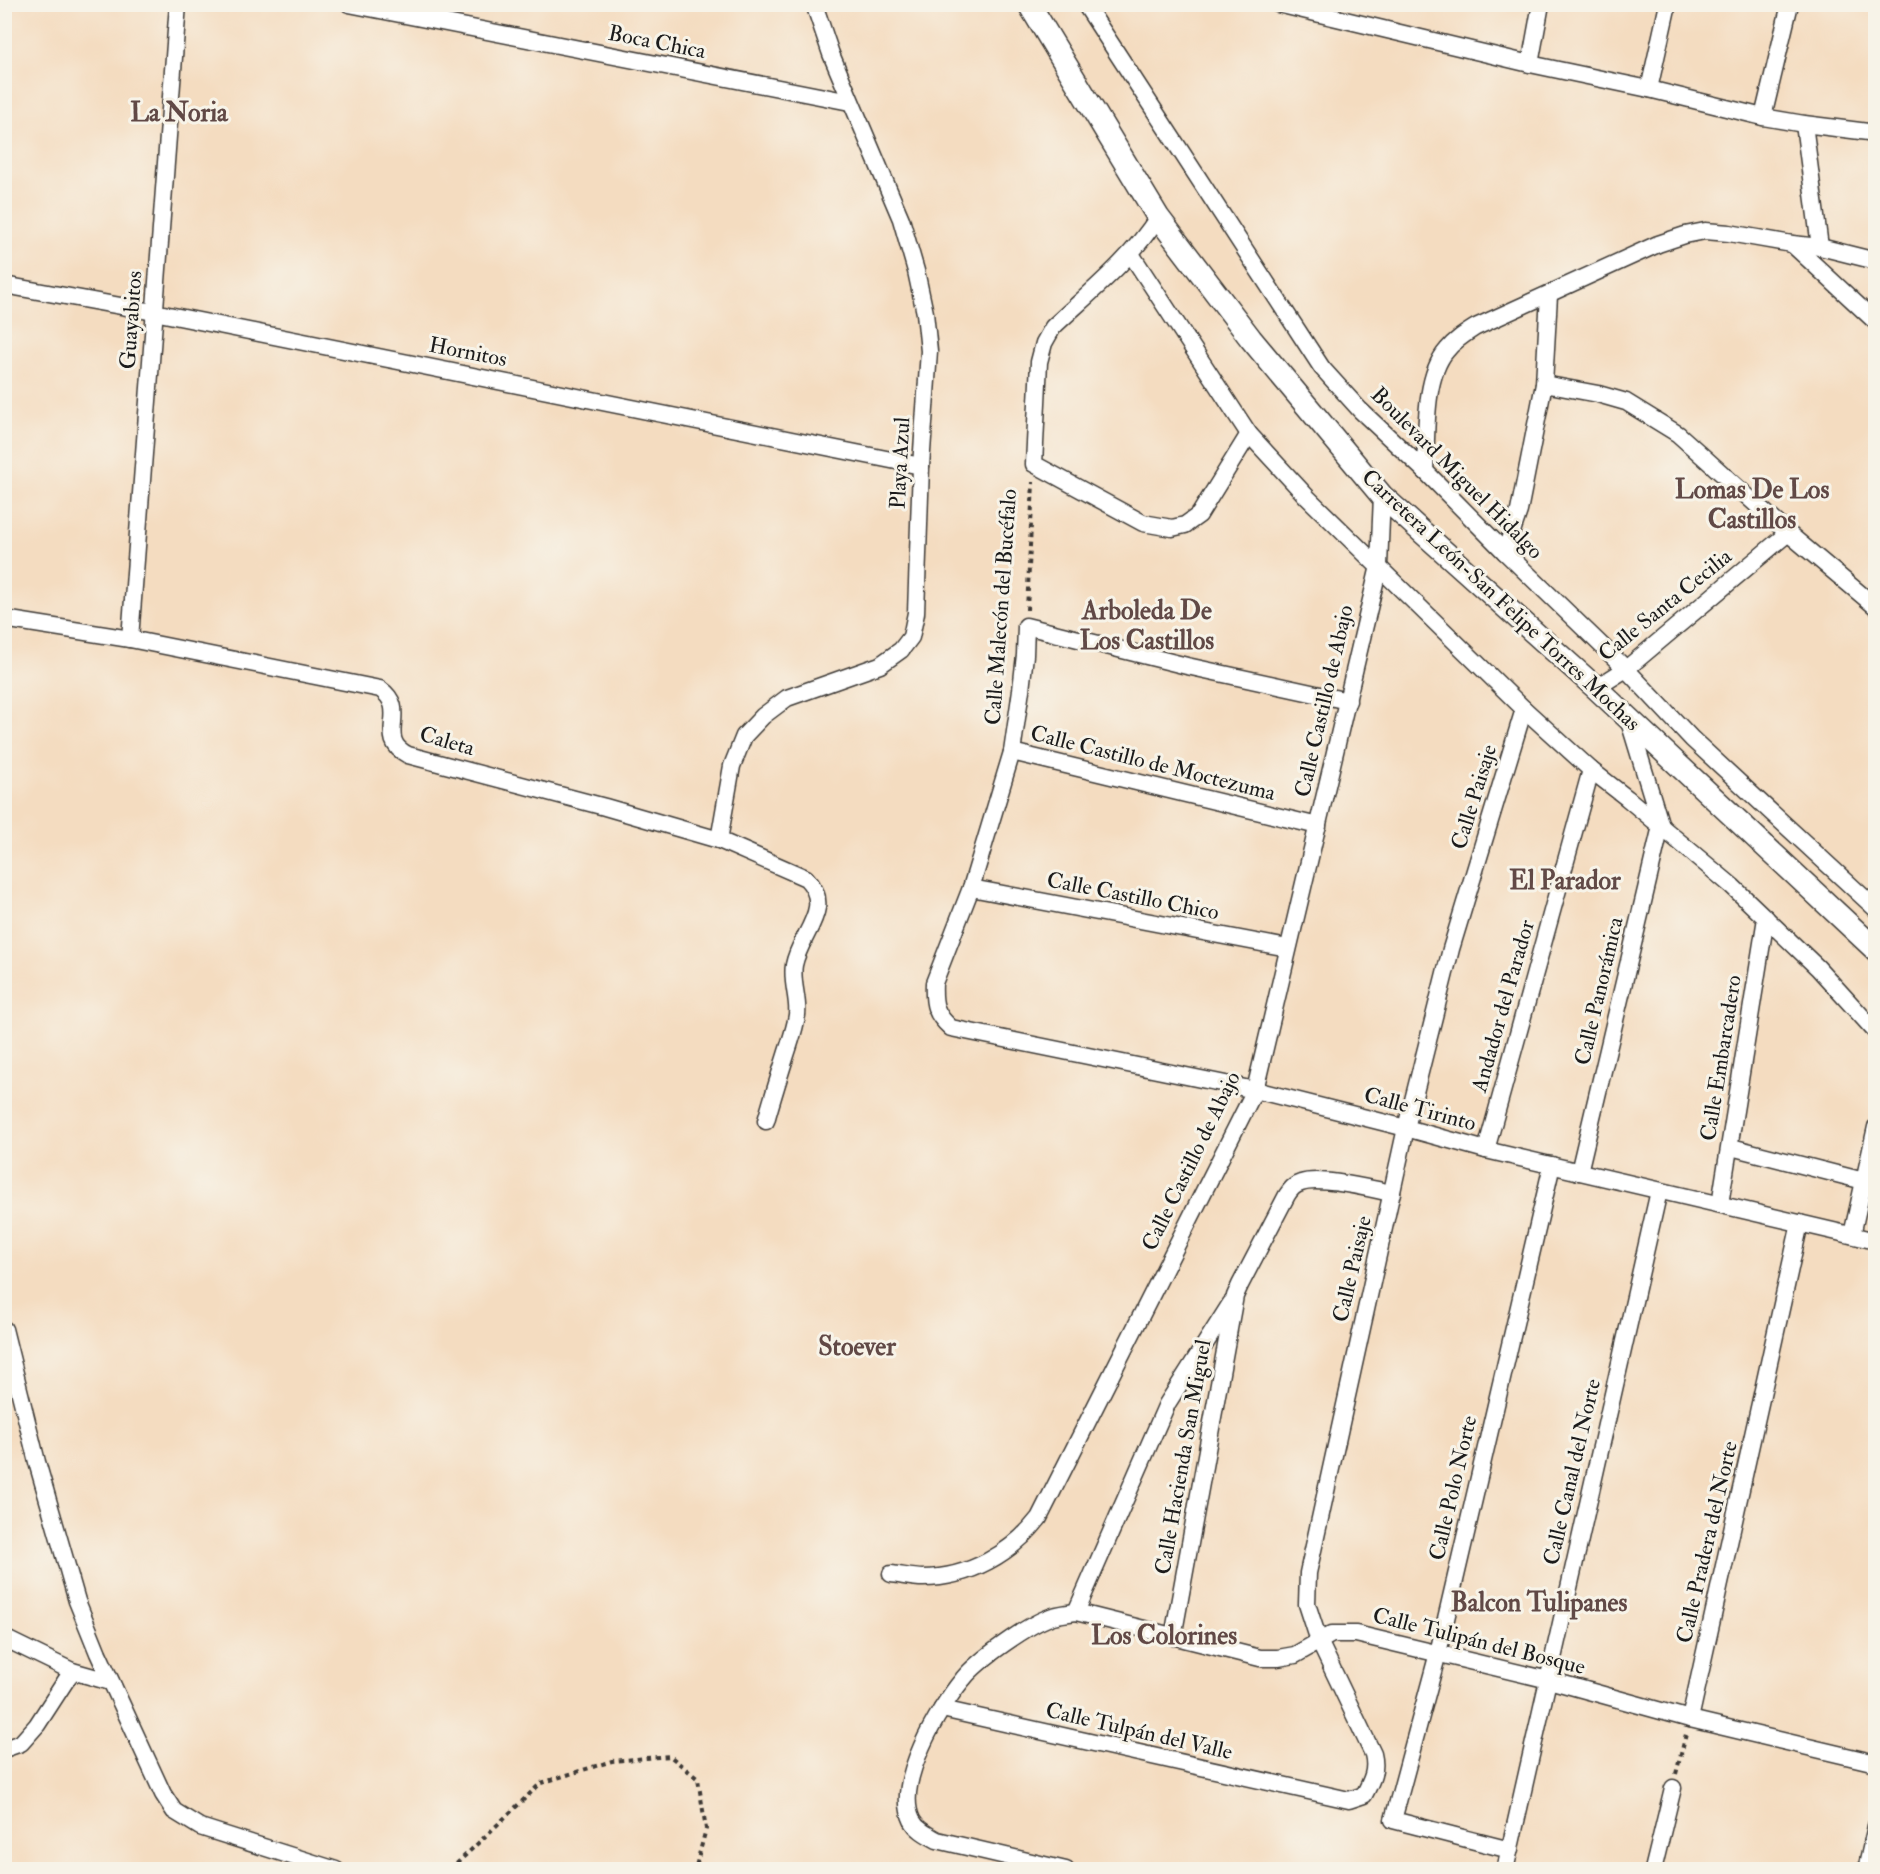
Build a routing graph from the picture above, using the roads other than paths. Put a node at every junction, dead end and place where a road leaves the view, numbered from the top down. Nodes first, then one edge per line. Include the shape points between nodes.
1 (178, 4) edge
2 (349, 4) edge
3 (814, 4) edge
4 (1029, 4) edge
5 (1085, 4) edge
6 (1278, 4) edge
7 (1541, 4) edge
8 (1668, 4) edge
9 (1790, 4) edge
10 (1530, 64) junction
11 (1649, 89) junction
12 (850, 102) junction
13 (1763, 117) junction
14 (1804, 124) junction
15 (1875, 133) edge
16 (1158, 217) junction
17 (1792, 244) junction
18 (1820, 247) junction
19 (1131, 254) junction
20 (1875, 261) edge
21 (4, 285) edge
22 (1549, 295) junction
23 (154, 312) junction
24 (1875, 322) edge
25 (1544, 384) junction
26 (1248, 434) junction
27 (921, 466) junction
28 (1425, 471) junction
29 (1382, 496) junction
30 (1788, 533) junction
31 (1505, 552) junction
32 (1379, 566) junction
33 (1875, 607) edge
34 (4, 619) edge
35 (130, 639) junction
36 (1626, 669) junction
37 (1596, 688) junction
38 (1347, 701) junction
39 (1524, 709) junction
40 (1628, 717) junction
41 (1012, 752) junction
42 (1591, 770) junction
43 (1318, 826) junction
44 (1661, 826) junction
45 (719, 840) junction
46 (970, 888) junction
47 (1875, 909) edge
48 (1766, 918) junction
49 (1288, 948) junction
50 (1875, 950) edge
51 (951, 1028) joint
52 (1875, 1032) edge
53 (1255, 1090) junction
54 (765, 1121) dead end
55 (1875, 1127) edge
56 (1406, 1128) junction
57 (1731, 1147) junction
58 (1486, 1150) junction
59 (1552, 1165) junction
60 (1579, 1172) junction
61 (1864, 1181) junction
62 (1659, 1191) junction
63 (1392, 1193) junction
64 (1720, 1204) junction
65 (1800, 1222) junction
66 (1852, 1235) junction
67 (1875, 1241) edge
68 (1238, 1291) junction
69 (4, 1329) edge
70 (891, 1574) dead end
71 (1076, 1612) junction
72 (1173, 1637) junction
73 (4, 1638) edge
74 (1322, 1648) junction
75 (1438, 1653) junction
76 (72, 1671) junction
77 (1549, 1680) junction
78 (111, 1682) junction
79 (942, 1709) junction
80 (1690, 1719) junction
81 (4, 1749) edge
82 (1875, 1763) edge
83 (1673, 1788) road end
84 (1326, 1796) joint
85 (1875, 1826) edge
86 (1510, 1850) junction
87 (336, 1869) edge
88 (1066, 1869) edge
89 (1505, 1869) edge
90 (1653, 1869) edge
91 (1866, 1869) edge

1 - 23 street, Guayabitos
2 - 12 street, Boca Chica
3 - 12 street, Playa Azul
4 - 16 main road, Carretera León-San Felipe Torres Mochas
5 - 28 street, Boulevard Miguel Hidalgo via 1322,368
6 - 10 street
7 - 10 street
8 - 11 street
9 - 13 street
10 - 11 street
11 - 13 street
12 - 27 street, Playa Azul via 901,219 925,313 929,351
13 - 14 street
14 - 15 street
14 - 18 street
16 - 19 street, Calle Malecón del Bucéfalo
16 - 29 main road, Carretera León-San Felipe Torres Mochas via 1251,339
17 - 18 street
17 - 22 street via 1729,233 1705,231 1685,235
17 - 24 street
18 - 20 street
19 - 26 street
19 - 26 street, Calle Malecón del Bucéfalo via 1053,327 1044,343 1039,362 1034,464 1143,523 1172,528 1185,525 1198,515
21 - 23 street, Hornitos
22 - 25 street
22 - 28 street via 1476,327 1445,351 1432,383
23 - 27 street, Hornitos
23 - 35 street, Guayabitos
25 - 30 street via 1626,402 1649,415 1678,434
25 - 31 street via 1518,511
26 - 32 street
27 - 45 street, Playa Azul via 916,613 911,637 880,665 787,698 744,736 732,766
28 - 31 street, Boulevard Miguel Hidalgo
29 - 32 street, Calle Castillo de Abajo
29 - 37 main road, Carretera León-San Felipe Torres Mochas
30 - 33 street
30 - 36 street, Calle Santa Cecilia
31 - 36 street, Boulevard Miguel Hidalgo
32 - 38 street, Calle Castillo de Abajo
32 - 39 street
34 - 35 street, Caleta
35 - 45 street, Caleta via 380,689 393,706 393,740 398,750 408,755
36 - 37 street, Calle Santa Cecilia
36 - 47 street, Boulevard Miguel Hidalgo via 1692,739
37 - 40 main road, Carretera León-San Felipe Torres Mochas
38 - 41 street, Calle Malecón del Bucéfalo via 1026,626
38 - 43 street, Calle Castillo de Abajo
39 - 42 street
39 - 56 street, Calle Paisaje via 1451,949
40 - 44 street
40 - 50 main road, Carretera León-San Felipe Torres Mochas
41 - 43 street, Calle Castillo de Moctezuma
41 - 46 street, Calle Malecón del Bucéfalo
42 - 44 street
42 - 58 street, Andador del Parador
43 - 49 street, Calle Castillo de Abajo
44 - 48 street
44 - 60 street, Calle Panorámica
45 - 54 street, Caleta via 806,878 819,899 796,955 793,982 797,1012
46 - 49 street, Calle Castillo Chico
46 - 51 street, Calle Malecón del Bucéfalo via 934,983 936,1008
48 - 52 street via 1818,968
48 - 57 street, Calle Embarcadero
49 - 53 street, Calle Castillo de Abajo
51 - 53 street, Calle Tirinto
53 - 56 street, Calle Tirinto
53 - 70 street, Calle Castillo de Abajo via 1040,1518 1012,1546 971,1569 921,1578
55 - 61 street
56 - 58 street, Calle Tirinto
56 - 63 street, Calle Paisaje
57 - 61 street
57 - 64 street, Calle Embarcadero
58 - 59 street, Calle Tirinto
59 - 60 street, Calle Tirinto
59 - 75 street, Calle Polo Norte
60 - 62 street, Calle Tirinto
61 - 66 street
62 - 64 street, Calle Tirinto
62 - 77 street, Calle Canal del Norte
63 - 68 street via 1316,1181 1294,1186
63 - 74 street, Calle Paisaje via 1308,1573 1307,1604
64 - 65 street, Calle Tirinto
65 - 66 street, Calle Tirinto
65 - 80 street, Calle Pradera del Norte
66 - 67 street, Calle Tirinto
68 - 71 street via 1167,1404
68 - 72 street, Calle Hacienda San Miguel
69 - 78 street via 76,1601
71 - 72 street, Calle Tulipán del Bosque
71 - 79 street via 1052,1616 989,1654 963,1678
72 - 74 street, Calle Tulipán del Bosque via 1260,1658
73 - 76 street
74 - 75 street, Calle Tulipán del Bosque via 1332,1634 1356,1634
74 - 84 street, Calle Paisaje via 1375,1762 1373,1779 1364,1795 1349,1800
75 - 77 street, Calle Tulipán del Bosque
75 - 86 street, Calle Polo Norte via 1394,1820
76 - 78 street
76 - 81 street via 37,1725 21,1743
77 - 80 street, Calle Tulipán del Bosque
77 - 86 street, Calle Canal del Norte
78 - 87 street via 174,1811 200,1827
79 - 84 street, Calle Tulpán del Valle
79 - 88 street via 913,1770 907,1798 912,1820 937,1840
80 - 82 street, Calle Tulipán del Bosque
83 - 90 street
85 - 91 street
86 - 89 street, Calle Canal del Norte

